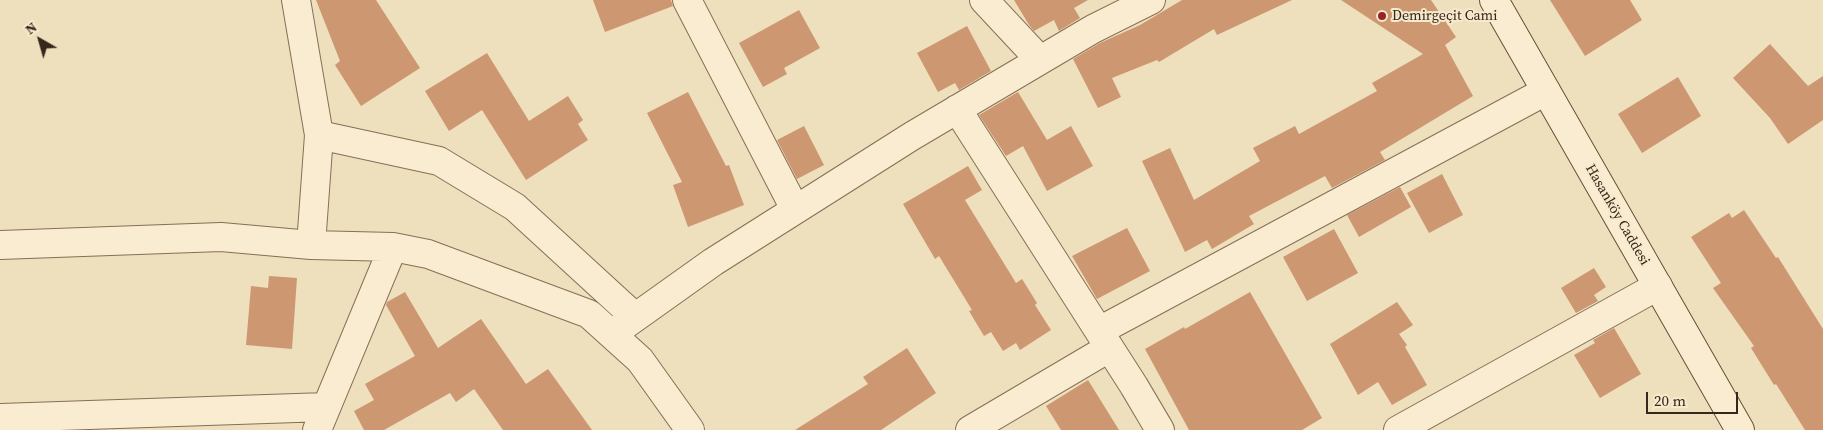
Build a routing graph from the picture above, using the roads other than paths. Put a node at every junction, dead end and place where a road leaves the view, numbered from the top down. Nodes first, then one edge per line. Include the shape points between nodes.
1 (296, 0) edge
2 (687, 0) edge
3 (984, 0) edge
4 (1151, 0) edge
5 (1494, 0) edge
6 (1040, 60) junction
7 (1546, 91) junction
8 (957, 109) junction
9 (319, 135) junction
10 (795, 209) junction
11 (0, 245) edge
12 (311, 245) junction
13 (393, 247) junction
14 (1658, 286) junction
15 (635, 317) junction
16 (612, 334) junction
17 (1104, 339) junction
18 (0, 418) edge
19 (321, 419) edge
20 (690, 430) edge
21 (970, 430) edge
22 (1160, 430) edge
23 (1398, 430) edge
24 (1740, 430) edge

1 - 9 street
2 - 10 street
3 - 6 street
4 - 6 street
5 - 7 street, Hasanköy Caddesi
6 - 8 street
7 - 14 street, Hasanköy Caddesi
7 - 17 street
8 - 10 street
8 - 17 street
9 - 12 street
9 - 15 street via 439,161 515,207
10 - 15 street
11 - 12 street via 221,237
12 - 13 street
13 - 16 street via 428,254 589,314
13 - 19 street
14 - 23 street
14 - 24 street, Hasanköy Caddesi
15 - 16 street
16 - 20 street via 640,360
17 - 21 street
17 - 22 street
18 - 19 street

